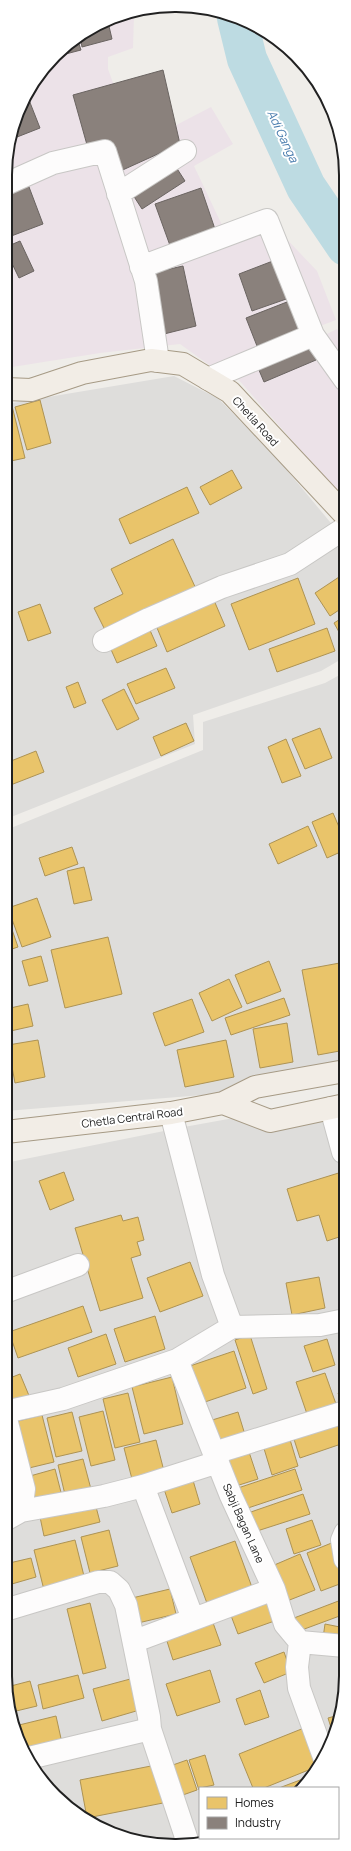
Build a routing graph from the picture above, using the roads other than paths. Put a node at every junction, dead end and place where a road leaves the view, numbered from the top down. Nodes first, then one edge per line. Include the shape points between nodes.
1 (184, 151) dead end
2 (12, 181) edge
3 (118, 194) junction
4 (141, 267) junction
5 (313, 336) junction
6 (158, 361) junction
7 (339, 372) edge
8 (208, 379) junction
9 (12, 389) edge
10 (339, 509) edge
11 (339, 532) edge
12 (104, 641) dead end
13 (339, 1072) edge
14 (223, 1103) junction
15 (338, 1107) edge
16 (171, 1113) junction
17 (12, 1131) edge
18 (78, 1265) dead end
19 (12, 1289) edge
20 (339, 1321) edge
21 (232, 1327) junction
22 (177, 1360) junction
23 (12, 1409) edge
24 (339, 1414) edge
25 (12, 1436) edge
26 (216, 1458) junction
27 (143, 1486) junction
28 (13, 1515) edge
29 (274, 1589) junction
30 (12, 1608) edge
31 (193, 1619) junction
32 (134, 1641) junction
33 (300, 1642) junction
34 (339, 1645) edge
35 (150, 1729) junction
36 (321, 1749) edge
37 (34, 1757) edge
38 (187, 1839) edge

1 - 3 street
2 - 3 street via 53,163 105,151
3 - 4 street
4 - 5 street via 267,220
4 - 6 street via 146,281
5 - 7 street
5 - 8 street
6 - 8 main road, Chetla Road via 183,364
6 - 9 main road, Chetla Road via 151,360 82,374 32,390
8 - 10 main road, Chetla Road via 230,392
11 - 12 street via 290,564 222,587
13 - 14 main road, Chetla Central Road via 255,1087
14 - 15 main road via 270,1121
14 - 16 main road, Chetla Central Road
16 - 17 main road, Chetla Central Road
16 - 21 street via 213,1275
18 - 19 street
20 - 21 street via 320,1325
21 - 22 street
22 - 23 street via 63,1399
22 - 26 street, Sabji Bagan Lane
24 - 26 street
25 - 28 street via 24,1489
26 - 27 street
26 - 29 street, Sabji Bagan Lane
27 - 28 street
27 - 31 street
29 - 31 street
29 - 33 street, Sabji Bagan Lane via 285,1624
30 - 32 street via 98,1582 110,1582 120,1590
31 - 32 street
32 - 35 street
33 - 34 street
33 - 36 street via 297,1666 299,1688
35 - 37 street
35 - 38 street

